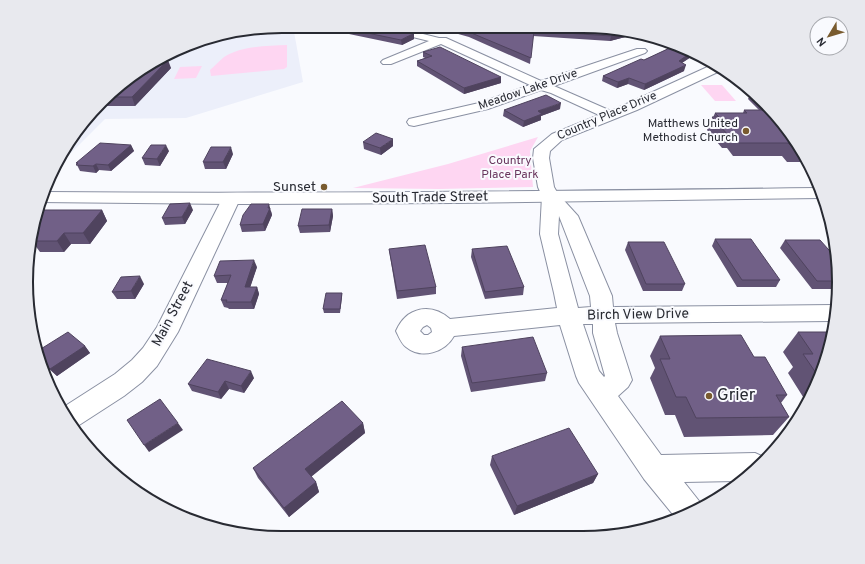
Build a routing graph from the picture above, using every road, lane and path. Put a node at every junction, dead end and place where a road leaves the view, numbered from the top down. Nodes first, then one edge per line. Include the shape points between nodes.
1 (413, 33) edge
2 (442, 40) junction
3 (641, 51) dead end
4 (387, 62) dead end
5 (713, 69) edge
6 (541, 86) junction
7 (606, 117) junction
8 (414, 122) dead end
9 (815, 193) edge
10 (550, 196) junction
11 (48, 197) edge
12 (231, 199) junction
13 (830, 313) edge
14 (603, 315) junction
15 (569, 316) junction
16 (444, 328) dead end
17 (602, 394) junction
18 (72, 416) edge
19 (749, 467) edge
20 (654, 469) junction
21 (686, 508) edge

1 - 2 street
2 - 4 street
2 - 6 street
3 - 6 street, Meadow Lake Drive
5 - 7 street, Country Place Drive
6 - 7 street via 549,93
6 - 8 street, Meadow Lake Drive via 483,106
7 - 10 street, Country Place Drive via 557,137 542,149 541,158
9 - 10 main road, South Trade Street
10 - 12 main road, South Trade Street
10 - 14 street via 569,216 602,296
10 - 15 street via 549,234
11 - 12 main road, South Trade Street
12 - 18 street, Main Street via 166,332 153,352 126,380
13 - 14 street, Birch View Drive
14 - 15 street, Birch View Drive
14 - 17 street via 605,333 619,380
15 - 16 street, Birch View Drive
15 - 17 street via 588,376
17 - 20 street
19 - 20 street
20 - 21 street

